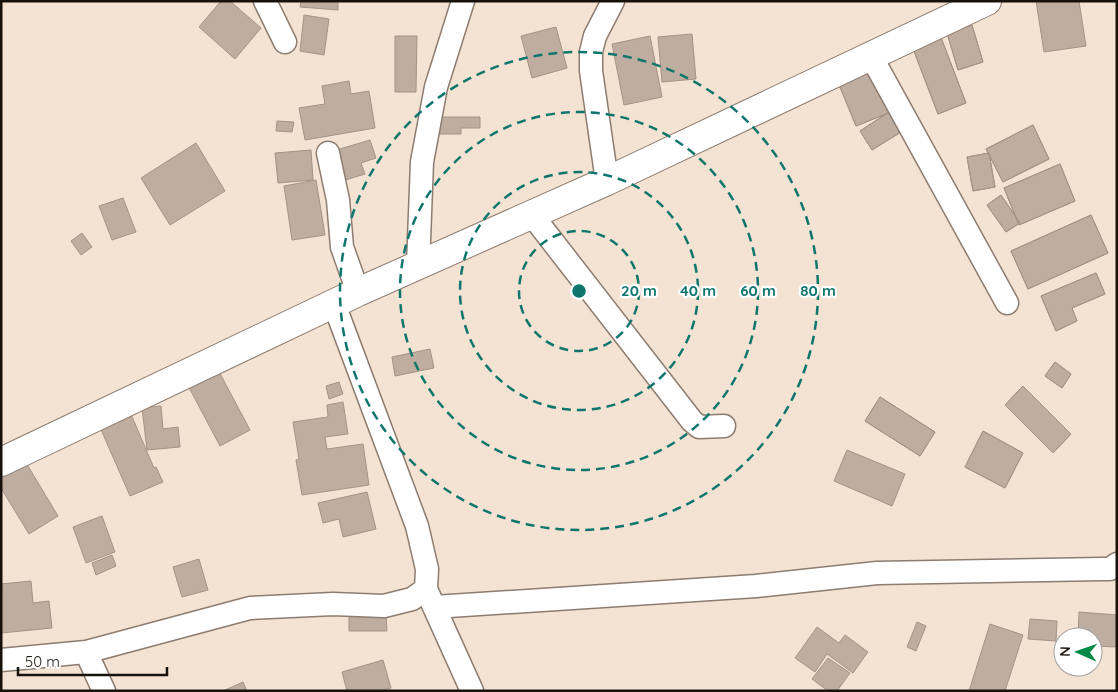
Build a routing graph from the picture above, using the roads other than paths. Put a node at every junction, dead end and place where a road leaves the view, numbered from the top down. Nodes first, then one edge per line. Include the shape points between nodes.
1 (265, 1) edge
2 (463, 1) edge
3 (613, 1) edge
4 (982, 2) edge
5 (285, 42) dead end
6 (871, 56) junction
7 (328, 153) dead end
8 (606, 181) junction
9 (532, 216) junction
10 (418, 266) junction
11 (346, 298) junction
12 (1007, 304) dead end
13 (724, 426) dead end
14 (1, 462) edge
15 (1117, 564) edge
16 (430, 598) junction
17 (86, 652) junction
18 (1, 660) edge
19 (104, 691) edge
20 (472, 691) edge

1 - 5 street
2 - 10 street via 436,87 422,162
3 - 8 street via 595,36 591,62
4 - 6 street
6 - 8 street
6 - 12 street
7 - 11 street via 338,200
8 - 9 street
9 - 10 street
9 - 13 street via 692,421 699,427
10 - 11 street
11 - 14 street
11 - 16 street via 417,526
15 - 16 street via 1110,569 877,572 756,586
16 - 17 street via 384,606 333,604 250,608
16 - 20 street
17 - 18 street
17 - 19 street

